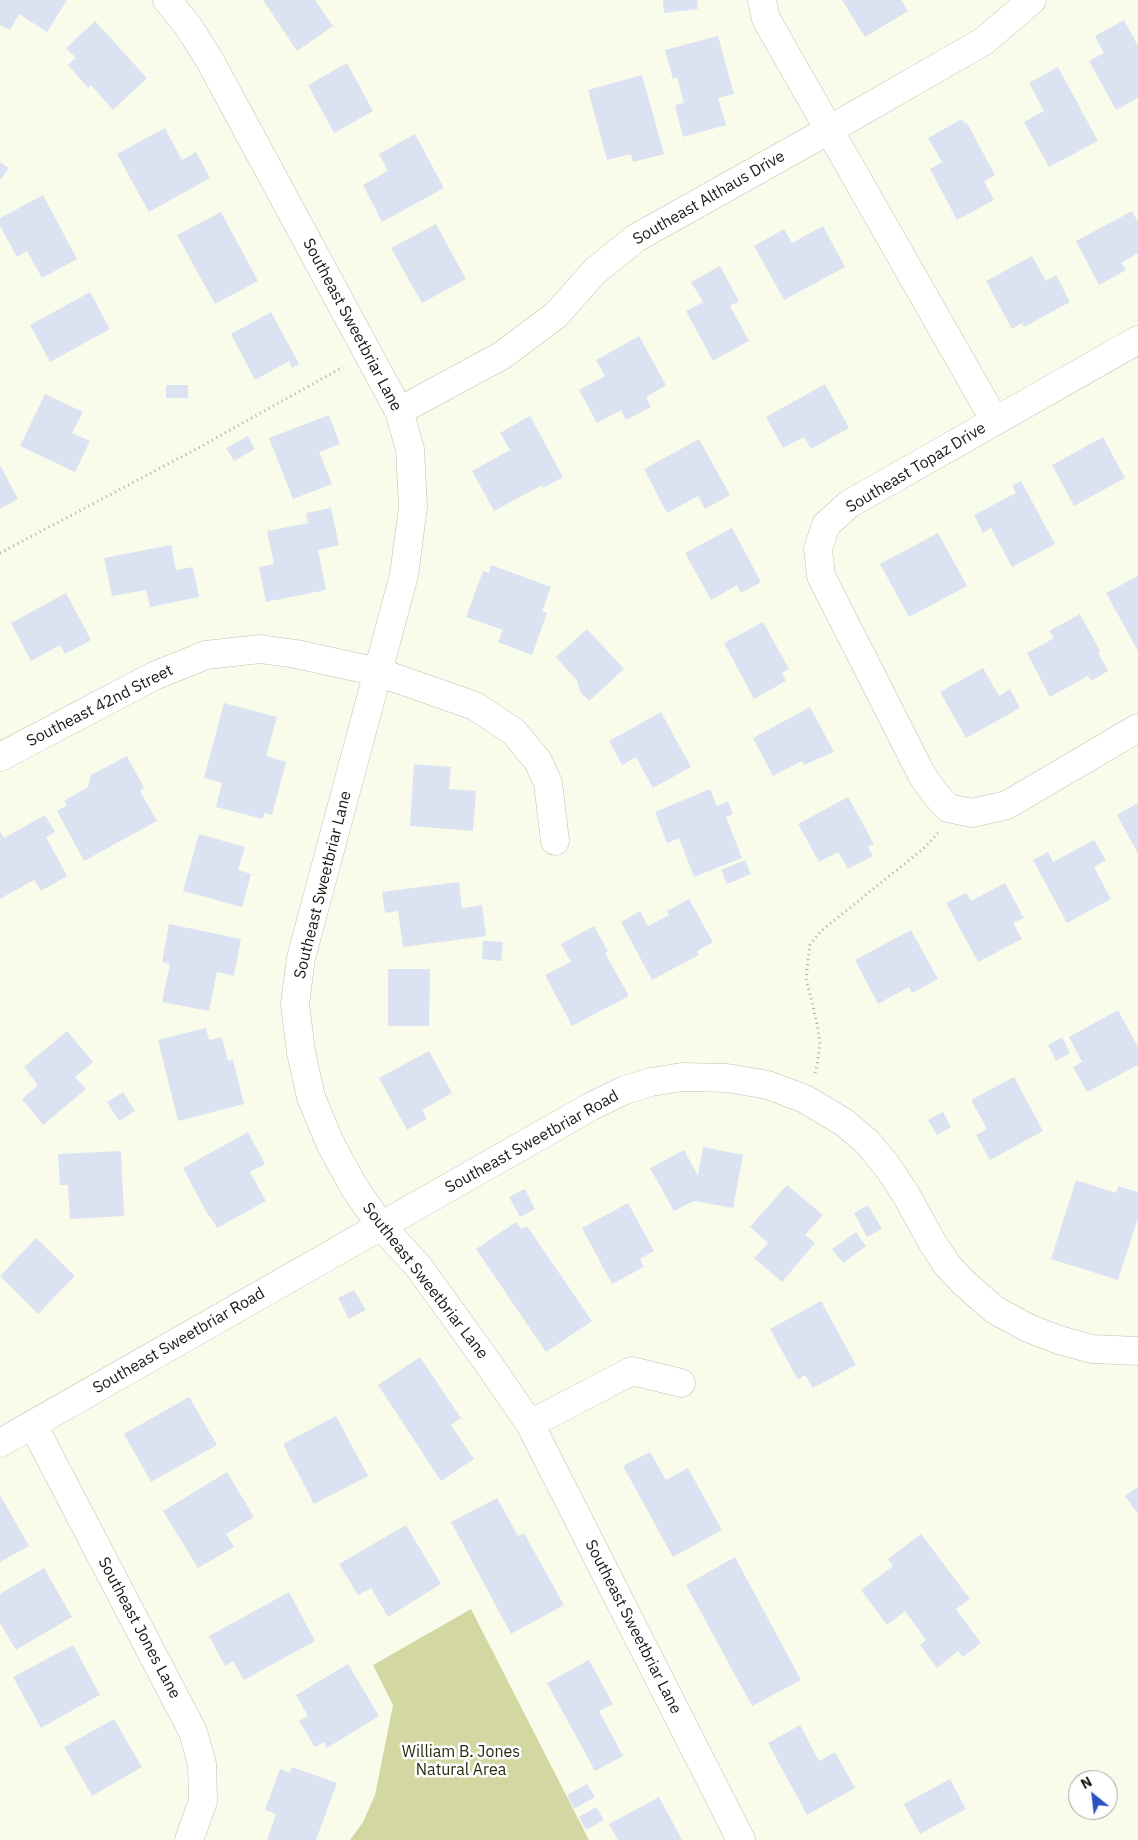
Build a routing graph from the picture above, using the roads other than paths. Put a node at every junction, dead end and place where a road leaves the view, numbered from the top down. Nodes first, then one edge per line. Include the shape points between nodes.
1 (167, 0) edge
2 (762, 0) edge
3 (1032, 0) edge
4 (829, 130) junction
5 (1138, 340) edge
6 (399, 411) junction
7 (995, 421) junction
8 (378, 672) junction
9 (1138, 728) edge
10 (0, 757) edge
11 (555, 841) dead end
12 (381, 1226) junction
13 (1138, 1352) edge
14 (681, 1383) dead end
15 (530, 1424) junction
16 (32, 1425) junction
17 (0, 1443) edge
18 (189, 1840) edge
19 (742, 1840) edge

1 - 6 street, Southeast Sweetbriar Lane via 210,59
2 - 4 street, Southeast Topaz Drive via 766,19
3 - 4 street, Southeast Althaus Drive via 984,41
4 - 6 street, Southeast Althaus Drive via 636,238 595,271 556,315 501,356
4 - 7 street, Southeast Topaz Drive
5 - 7 street
6 - 8 street, Southeast Sweetbriar Lane via 410,449 413,507 404,575
7 - 9 street, Southeast Topaz Drive via 849,504 826,525 818,549 821,576 923,776 948,808 972,813 1007,805
8 - 10 street, Southeast 42nd Street via 260,649 206,655 154,676
8 - 11 street, Southeast 42nd Street via 475,706 514,732 538,761 548,783
8 - 12 street, Southeast Sweetbriar Lane via 301,958 295,1004 311,1097 330,1143 354,1187
12 - 13 street, Southeast Sweetbriar Road via 625,1090 682,1077 727,1078 768,1085 805,1099 845,1123 868,1143 896,1180 947,1265 995,1310 1028,1328 1060,1340 1092,1349
12 - 15 street, Southeast Sweetbriar Lane via 418,1266
12 - 16 street, Southeast Sweetbriar Road
14 - 15 street via 632,1371
15 - 19 street, Southeast Sweetbriar Lane
16 - 17 street, Southeast Sweetbriar Road
16 - 18 street, Southeast Jones Lane via 194,1732 202,1764 203,1802

